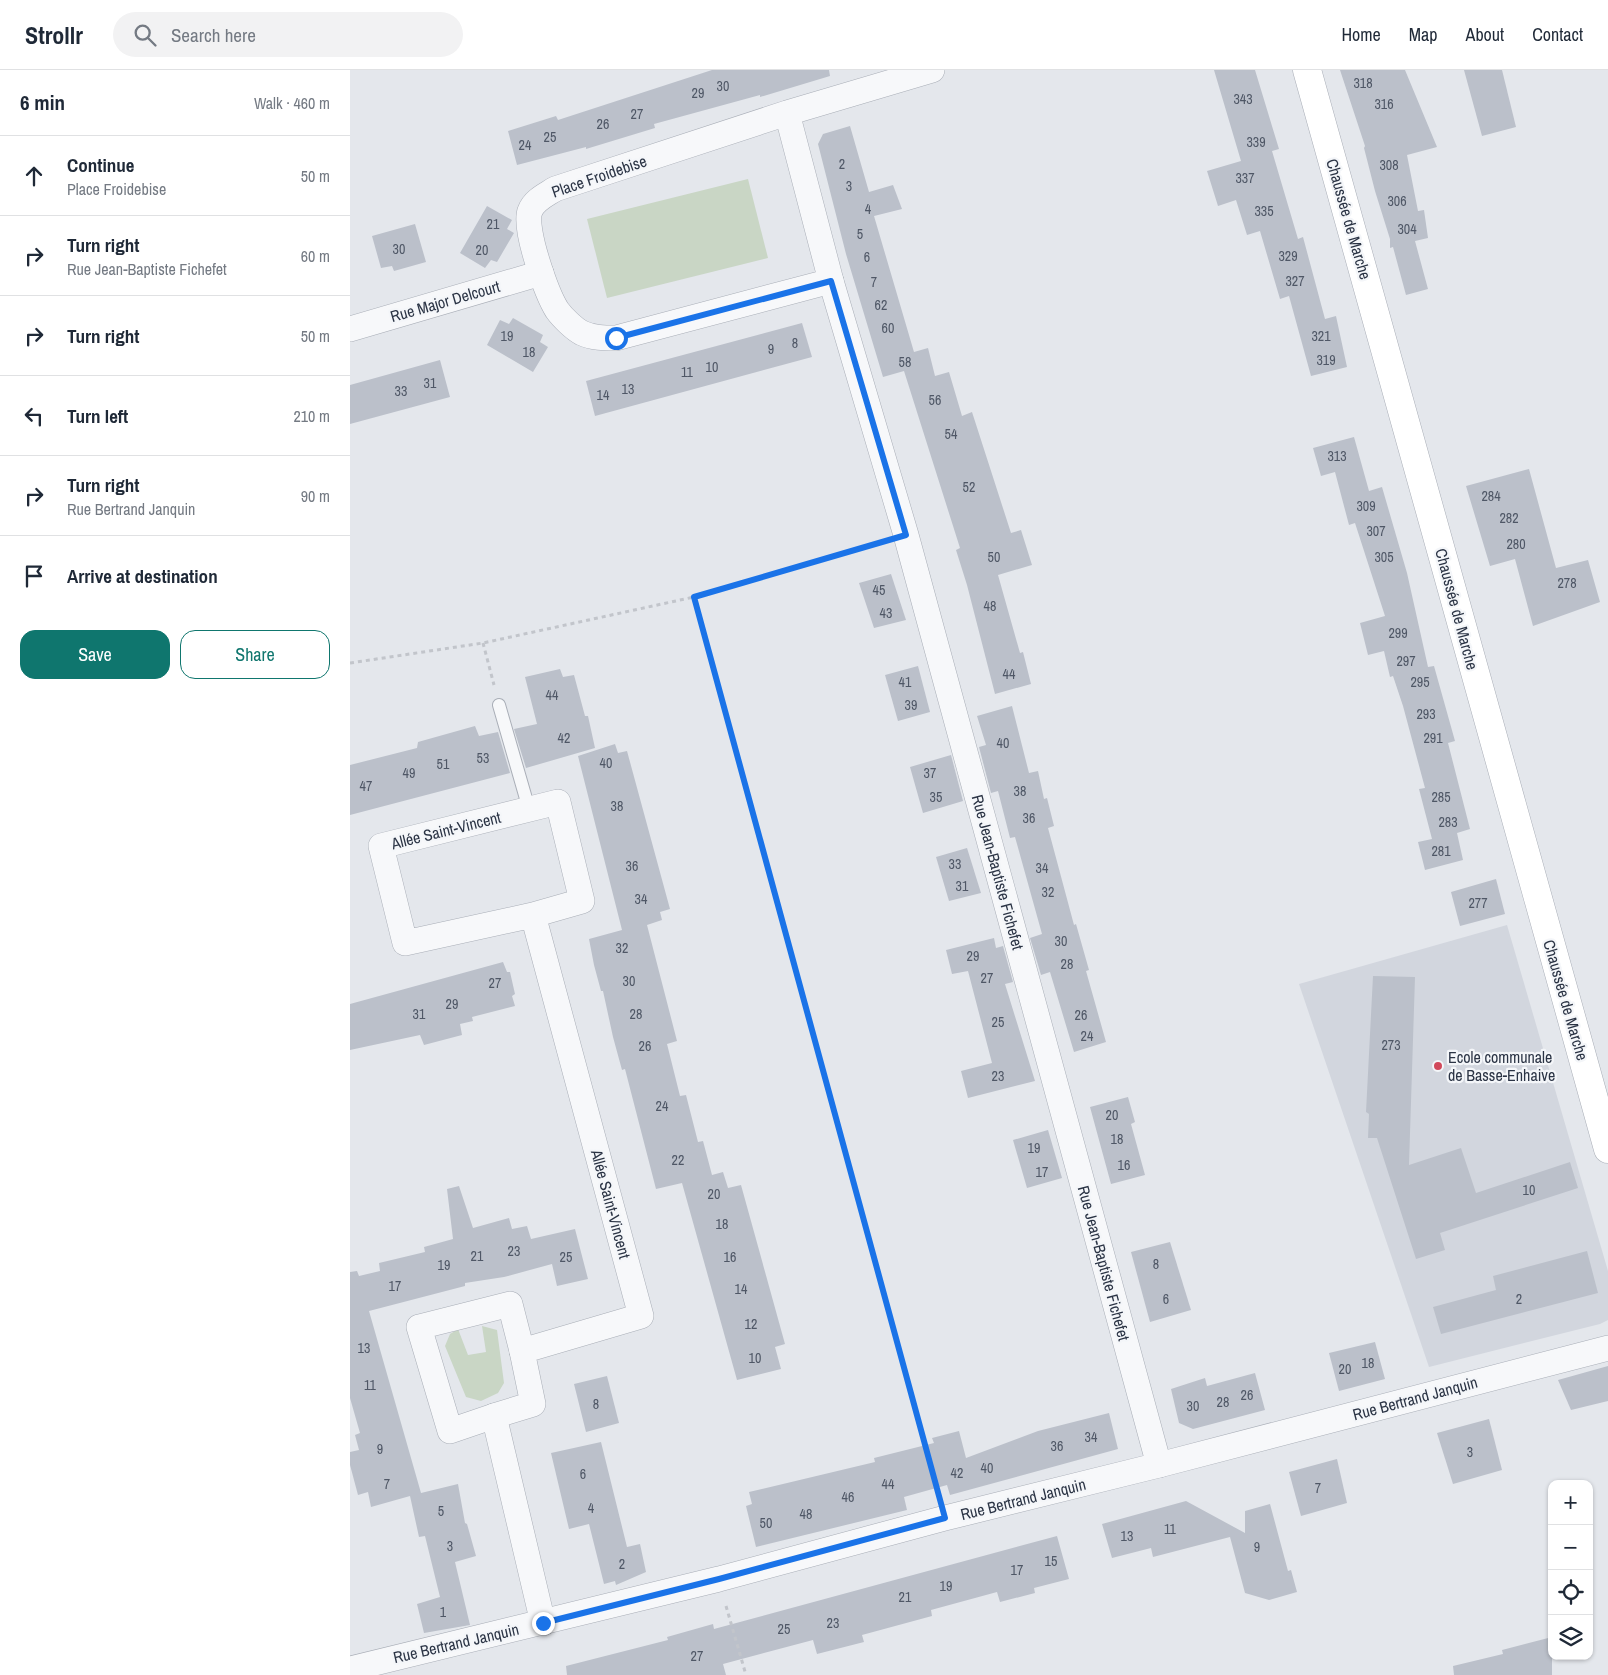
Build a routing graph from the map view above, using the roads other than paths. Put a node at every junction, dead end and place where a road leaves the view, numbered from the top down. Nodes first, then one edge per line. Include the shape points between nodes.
1 (932, 70) edge
2 (1307, 70) edge
3 (787, 113) junction
4 (541, 273) junction
5 (831, 281) junction
6 (350, 329) edge
7 (499, 705) road end
8 (529, 809) junction
9 (533, 915) junction
10 (1608, 1148) edge
11 (1608, 1348) edge
12 (522, 1351) junction
13 (494, 1416) junction
14 (1159, 1466) junction
15 (543, 1623) junction
16 (363, 1669) edge

1 - 3 street
2 - 10 main road, Chaussée de Marche
3 - 4 street, Place Froidebise via 545,195 530,211 528,222
3 - 5 street
4 - 5 street, Place Froidebise via 557,310 581,333 600,338 616,338
4 - 6 street, Rue Major Delcourt
5 - 14 street, Rue Jean-Baptiste Fichefet via 906,535
7 - 8 lane
8 - 9 street, Allée Saint-Vincent via 558,802 582,901
8 - 9 street, Allée Saint-Vincent via 381,846 406,944
9 - 12 street, Allée Saint-Vincent via 642,1316
11 - 14 street, Rue Bertrand Janquin
12 - 13 street via 533,1404
12 - 13 street via 510,1304 419,1327 450,1431
13 - 15 street
14 - 15 street, Rue Bertrand Janquin
15 - 16 street, Rue Bertrand Janquin

